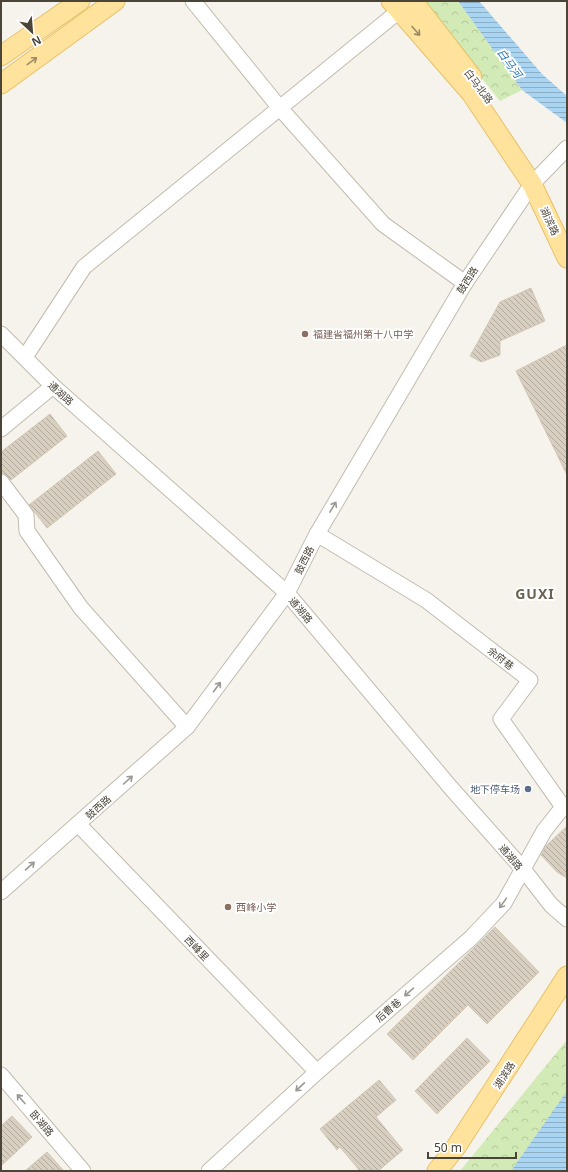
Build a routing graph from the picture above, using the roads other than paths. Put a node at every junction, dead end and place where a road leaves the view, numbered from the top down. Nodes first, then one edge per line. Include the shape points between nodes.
1 (80, 1) edge
2 (115, 1) edge
3 (193, 1) edge
4 (401, 4) edge
5 (1, 56) edge
6 (1, 84) edge
7 (279, 107) junction
8 (566, 150) edge
9 (536, 179) junction
10 (567, 230) edge
11 (567, 258) edge
12 (465, 283) junction
13 (1, 334) edge
14 (25, 357) junction
15 (53, 386) junction
16 (1, 429) edge
17 (1, 482) edge
18 (317, 534) junction
19 (287, 593) junction
20 (187, 727) junction
21 (78, 824) junction
22 (544, 831) joint
23 (523, 869) junction
24 (1, 892) edge
25 (567, 919) edge
26 (567, 976) edge
27 (567, 997) edge
28 (317, 1072) junction
29 (1, 1075) edge
30 (83, 1171) edge
31 (209, 1171) edge
32 (437, 1171) edge
33 (453, 1171) edge

1 - 5 main road
6 -> 2 main road
3 - 7 street
4 - 7 street
4 - 9 main road, 白马北路 via 482,90
7 - 12 street via 383,224
7 - 14 street via 84,267
8 - 9 street, 鼓西路
9 - 10 main road, 湖滨路
9 - 11 main road, 湖滨路
9 - 12 street, 鼓西路
18 -> 12 street, 鼓西路
13 - 14 street, 通湖路
14 - 15 street, 通湖路
15 - 16 street
15 - 19 street, 通湖路
17 - 20 street via 26,515 27,531 81,608
18 - 19 street, 鼓西路
18 - 22 street, 余府巷 via 426,600 530,680 502,719 563,807
20 -> 19 street, 鼓西路
19 - 23 street, 通湖路 via 451,788
21 -> 20 street, 鼓西路
24 -> 21 street, 鼓西路
21 - 28 street, 西峰里
22 - 23 street, 后曹巷
23 - 25 street, 通湖路
23 -> 28 street, 后曹巷 via 504,902 471,938
26 - 32 main road, 湖滨路 via 461,1141
27 - 33 main road, 湖滨路
28 -> 31 street, 后曹巷
30 -> 29 street, 卧湖路

